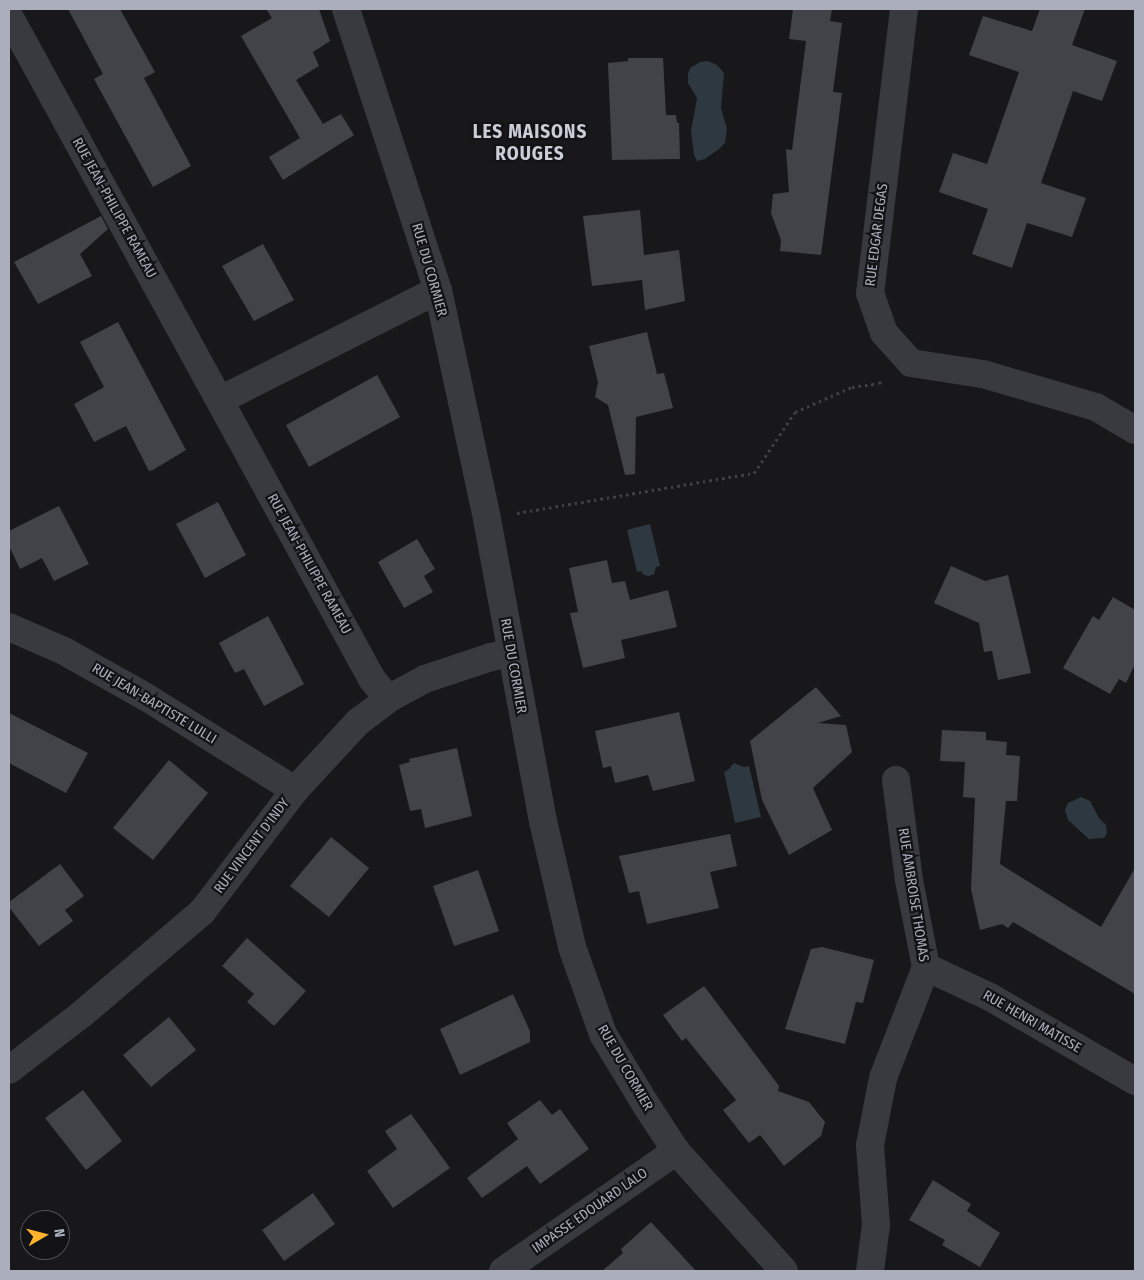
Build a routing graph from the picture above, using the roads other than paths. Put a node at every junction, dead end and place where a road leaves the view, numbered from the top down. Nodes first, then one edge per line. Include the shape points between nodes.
1 (346, 9) edge
2 (904, 9) edge
3 (9, 16) edge
4 (438, 290) junction
5 (220, 400) junction
6 (1135, 430) edge
7 (9, 627) edge
8 (511, 653) junction
9 (388, 699) junction
10 (896, 780) dead end
11 (295, 790) junction
12 (926, 966) junction
13 (9, 1070) edge
14 (1135, 1081) edge
15 (676, 1151) junction
16 (503, 1271) edge
17 (784, 1271) edge
18 (870, 1271) edge

1 - 4 street, RUE DU CORMIER
2 - 6 street, RUE EDGAR DEGAS via 870,293 884,334 910,363 983,374 1096,407
3 - 5 street, RUE JEAN-PHILIPPE RAMEAU
4 - 5 street
4 - 8 street, RUE DU CORMIER via 487,519
5 - 9 street, RUE JEAN-PHILIPPE RAMEAU via 372,680
7 - 11 street, RUE JEAN-BAPTISTE LULLI via 64,651 146,697
8 - 9 street, RUE VINCENT D'INDY via 492,656 425,679
8 - 15 street, RUE DU CORMIER via 543,821 572,947 603,1034
9 - 11 street, RUE VINCENT D'INDY via 358,722
10 - 12 street, RUE AMBROISE THOMAS via 909,880
11 - 13 street, RUE VINCENT D'INDY via 202,912 82,1014
12 - 14 street, RUE HENRI MATISSE via 990,997
12 - 18 street, RUE AMBROISE THOMAS via 883,1078 870,1145 876,1225
15 - 16 street, IMPASSE EDOUARD LALO
15 - 17 street, RUE DU CORMIER

